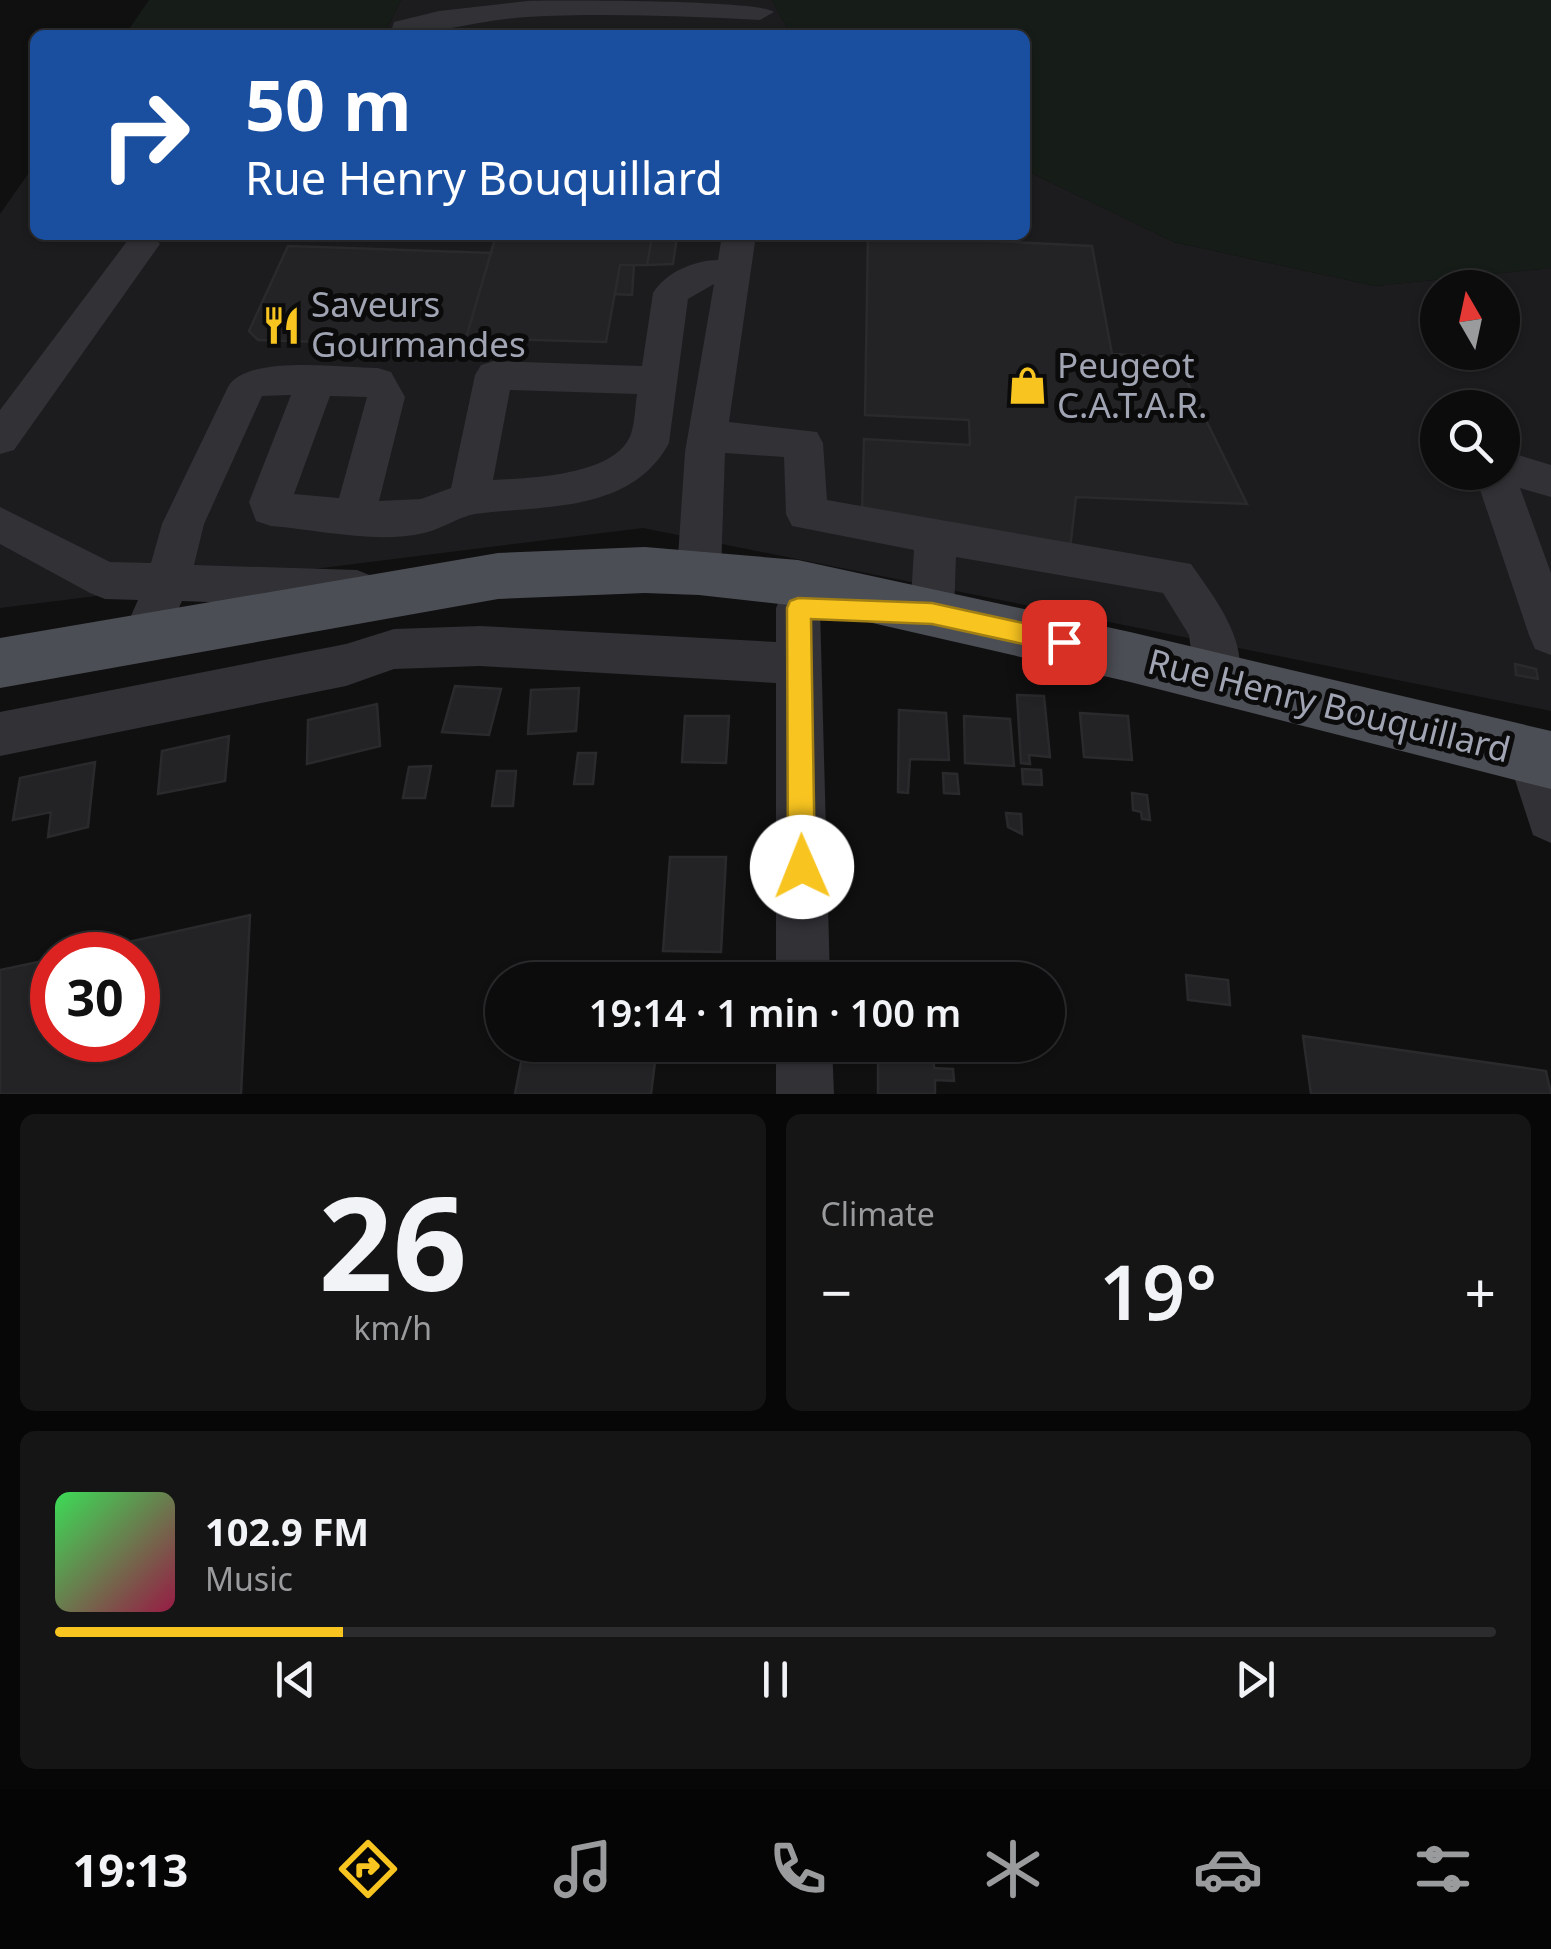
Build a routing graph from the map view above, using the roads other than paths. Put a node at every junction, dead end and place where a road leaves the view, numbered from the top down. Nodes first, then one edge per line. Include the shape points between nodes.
1 (459, 5) junction
2 (759, 16) edge
3 (404, 30) edge
4 (463, 30) edge
5 (143, 244) dead end
6 (736, 253) edge
7 (658, 380) junction
8 (316, 382) junction
9 (0, 439) edge
10 (706, 444) junction
11 (1520, 472) edge
12 (1551, 481) edge
13 (1500, 490) edge
14 (469, 498) junction
15 (354, 518) junction
16 (0, 524) edge
17 (936, 536) junction
18 (645, 570) junction
19 (699, 572) junction
20 (167, 585) junction
21 (492, 588) junction
22 (408, 591) junction
23 (798, 608) junction
24 (932, 614) junction
25 (1551, 635) edge
26 (144, 636) junction
27 (0, 663) edge
28 (798, 664) junction
29 (1218, 679) junction
30 (0, 734) edge
31 (1541, 758) edge
32 (1551, 818) edge
33 (803, 962) edge
34 (804, 1062) edge
35 (805, 1094) edge

1 - 2 street via 688,4
1 - 3 street via 424,15
1 - 4 street via 468,19
5 - 9 street
6 - 7 street via 671,293
6 - 10 street
7 - 14 street via 649,443 637,458 562,493
7 - 14 street via 494,375
8 - 15 street via 384,387
8 - 15 street via 271,509
8 - 20 street via 258,381 247,387 183,524
10 - 17 street via 803,443 807,514
10 - 18 street via 664,556
10 - 19 street
11 - 12 street
13 - 25 street
14 - 15 street via 423,516
16 - 20 street via 105,580
17 - 24 street
17 - 29 street via 1176,577 1211,630
18 - 19 main road, Rue Henry Bouquillard
18 - 22 main road, Rue Henry Bouquillard via 498,576
19 - 21 main road, Rue Henry Bouquillard
19 - 24 main road, Rue Henry Bouquillard via 798,583
20 - 22 street
20 - 26 street
21 - 22 main road, Rue Henry Bouquillard
21 - 23 main road, Rue Henry Bouquillard via 710,596
22 - 26 main road, Rue Henry Bouquillard
23 - 24 main road, Rue Henry Bouquillard
23 - 28 street
24 - 29 main road, Rue Henry Bouquillard
26 - 27 main road, Rue Henry Bouquillard
28 - 30 street via 480,646 394,649 346,665
28 - 33 street
29 - 31 main road, Rue Henry Bouquillard
31 - 32 street
34 - 35 street

